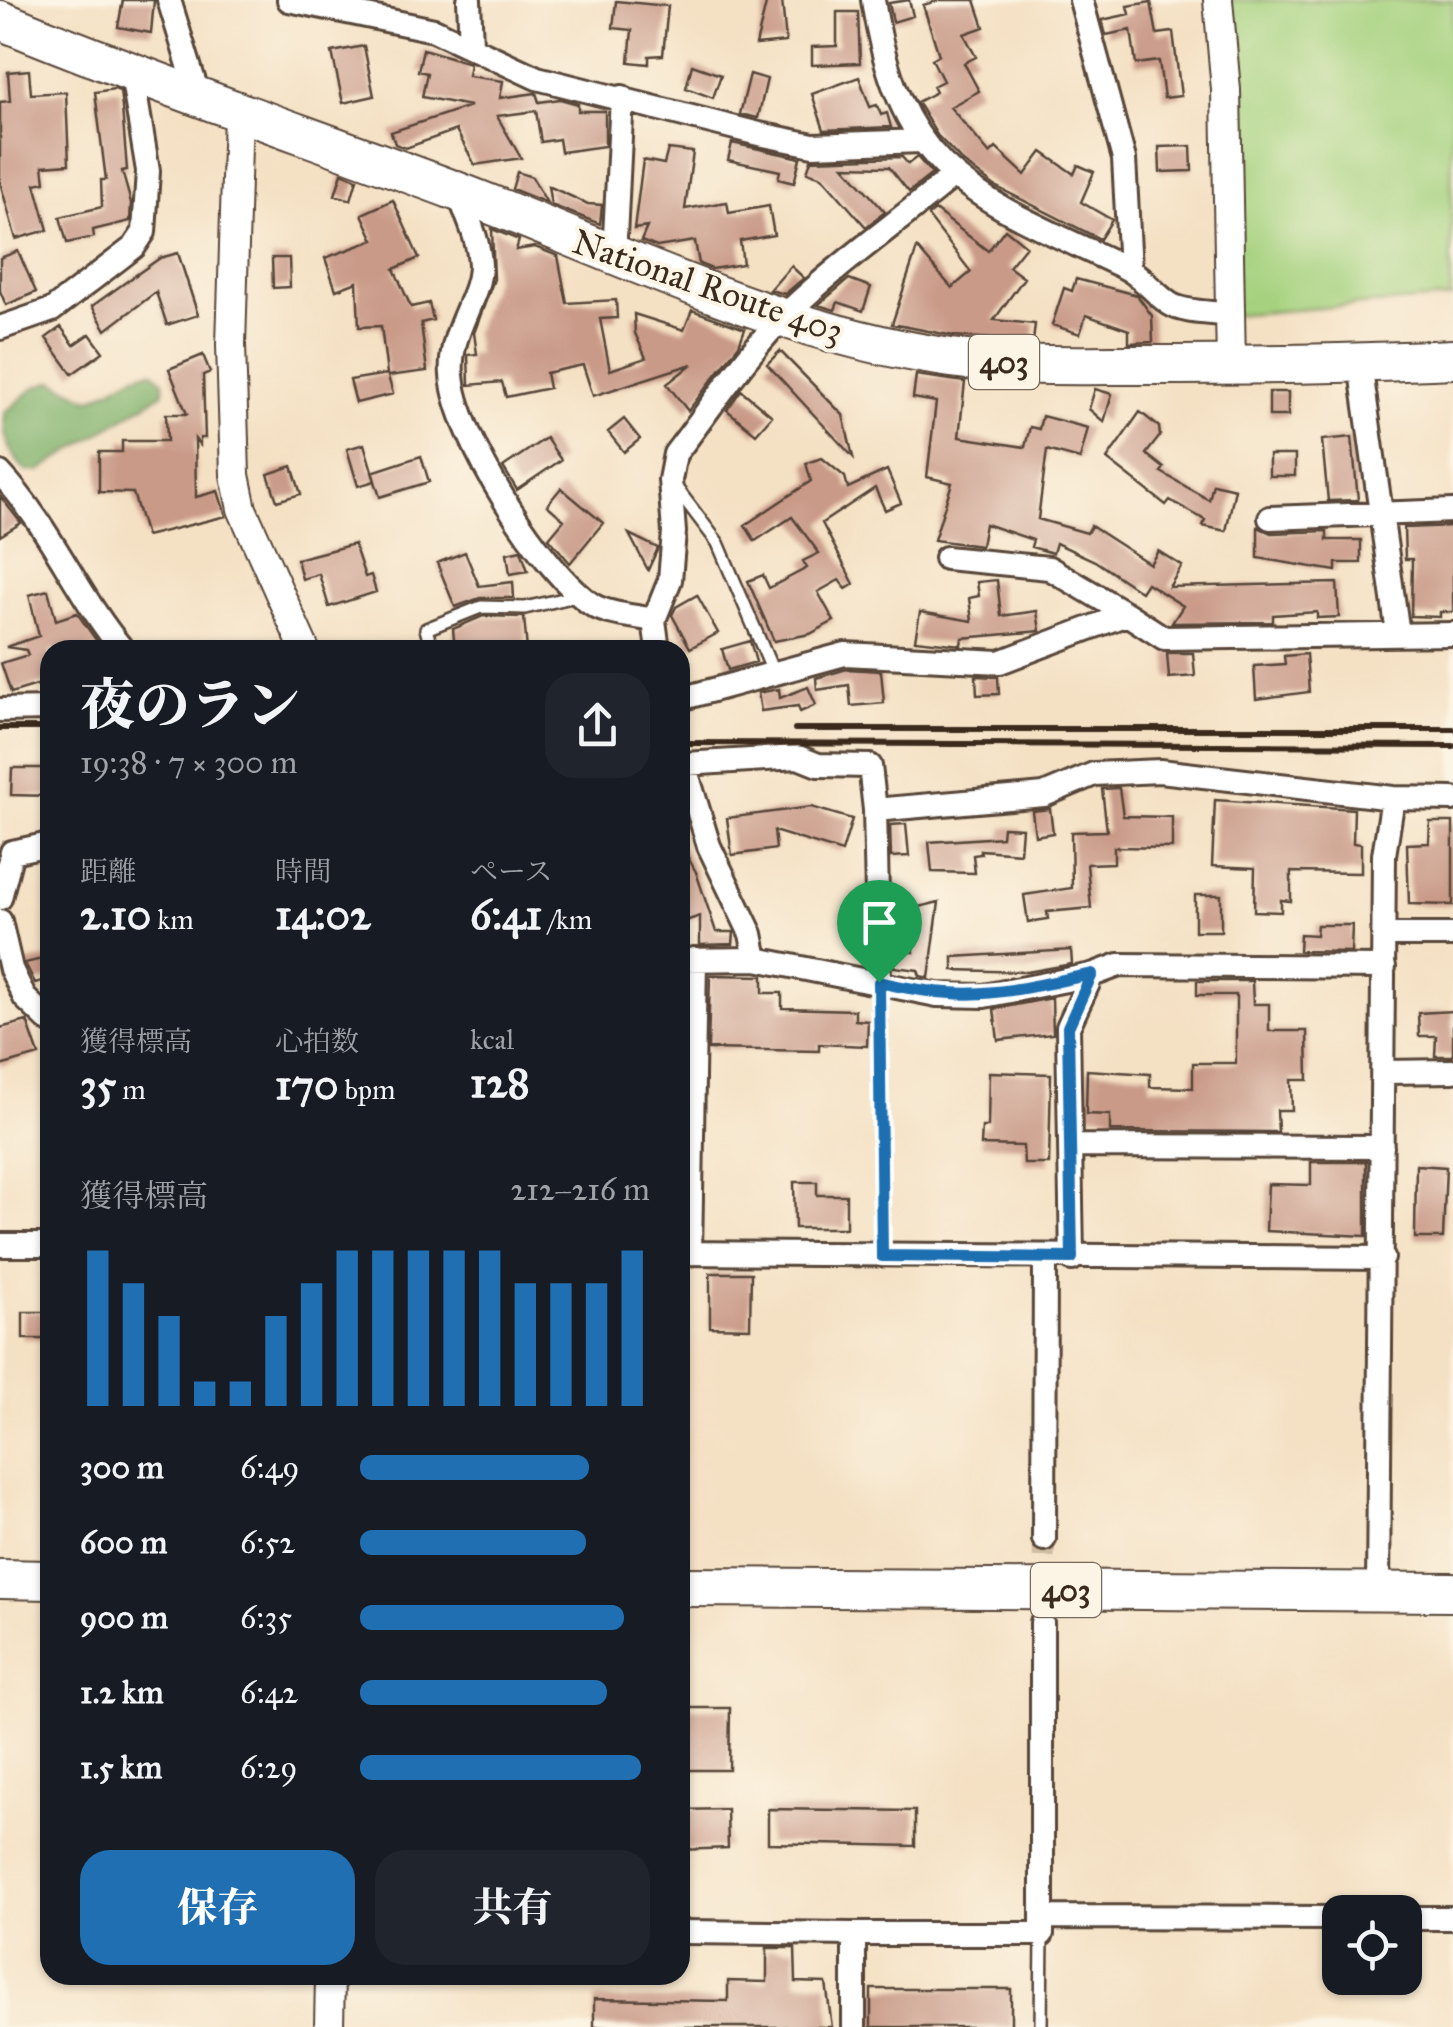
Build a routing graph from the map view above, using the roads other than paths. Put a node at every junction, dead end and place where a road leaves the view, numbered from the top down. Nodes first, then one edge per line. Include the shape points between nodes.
1 (170, 0) edge
2 (289, 0) edge
3 (470, 0) edge
4 (873, 0) edge
5 (1081, 0) edge
6 (1218, 0) edge
7 (0, 20) edge
8 (471, 44) junction
9 (132, 74) junction
10 (622, 97) junction
11 (199, 98) junction
12 (238, 113) junction
13 (922, 142) junction
14 (953, 176) junction
15 (458, 192) junction
16 (614, 257) junction
17 (1130, 269) junction
18 (1230, 314) junction
19 (782, 318) junction
20 (0, 328) edge
21 (1453, 359) edge
22 (1360, 364) junction
23 (1231, 366) junction
24 (0, 472) edge
25 (670, 480) junction
26 (1453, 511) edge
27 (1381, 513) junction
28 (1270, 518) dead end
29 (946, 558) dead end
30 (580, 596) junction
31 (1127, 614) junction
32 (654, 620) junction
33 (1398, 634) junction
34 (1453, 634) edge
35 (115, 640) edge
36 (301, 640) edge
37 (429, 640) edge
38 (657, 640) edge
39 (774, 674) junction
40 (690, 696) edge
41 (0, 710) edge
42 (40, 710) edge
43 (690, 764) edge
44 (690, 784) edge
45 (1393, 798) junction
46 (1453, 800) edge
47 (875, 810) junction
48 (40, 846) edge
49 (0, 898) edge
50 (0, 922) edge
51 (1385, 934) junction
52 (1453, 935) edge
53 (756, 958) junction
54 (690, 959) edge
55 (1384, 968) junction
56 (1092, 974) junction
57 (879, 982) junction
58 (40, 1011) edge
59 (1453, 1071) edge
60 (1384, 1072) junction
61 (1071, 1146) junction
62 (1382, 1147) junction
63 (0, 1245) edge
64 (40, 1245) edge
65 (690, 1254) edge
66 (882, 1256) junction
67 (1045, 1258) junction
68 (1072, 1258) junction
69 (1383, 1258) junction
70 (1044, 1539) tunnel mouth
71 (0, 1579) edge
72 (40, 1580) edge
73 (690, 1587) edge
74 (1378, 1592) junction
75 (1453, 1592) edge
76 (1042, 1623) tunnel mouth
77 (1322, 1918) edge
78 (1422, 1918) edge
79 (1453, 1918) edge
80 (1042, 1926) junction
81 (690, 1932) edge
82 (854, 1934) junction
83 (330, 1985) edge
84 (329, 2027) edge
85 (854, 2027) edge
86 (1040, 2027) edge

1 - 11 street
2 - 8 street
3 - 8 street
4 - 13 street via 890,82
5 - 17 street via 1124,159
6 - 18 street
7 - 9 highway, National Route 403 / 403
8 - 10 street via 537,78
9 - 11 highway, National Route 403 / 403
9 - 20 street via 148,172 144,232 134,248 52,310
10 - 13 street via 814,145
10 - 16 street
11 - 12 highway, National Route 403 / 403
12 - 15 highway, National Route 403 / 403
12 - 36 street via 231,345 235,475 242,509
13 - 14 street
14 - 17 street via 1000,210
14 - 19 street via 846,258
15 - 16 highway, National Route 403 / 403
15 - 30 street via 480,270 453,340 456,392 526,538
16 - 19 highway, National Route 403 / 403
17 - 18 street via 1173,307
18 - 23 street
19 - 23 highway, National Route 403 / 403 via 954,359
19 - 25 street via 675,454
21 - 22 highway, National Route 403 / 403
22 - 23 highway, National Route 403 / 403
22 - 27 street
24 - 35 street
25 - 32 street via 670,580
25 - 39 lane via 718,543
26 - 27 street
27 - 28 street
27 - 33 street
29 - 31 street via 1049,568
30 - 32 street via 598,608
30 - 37 lane via 525,608 481,607 426,630
31 - 33 street via 1164,638
31 - 39 street via 1000,662 845,654
32 - 38 street
33 - 34 street
39 - 40 street
41 - 42 street
43 - 47 street via 798,757 818,765 870,766
44 - 53 street
45 - 46 street
45 - 47 street via 1160,771 1094,774 1044,795
45 - 51 street via 1384,855
47 - 57 street
48 - 49 street via 12,852
50 - 58 street via 11,969
51 - 52 street
51 - 55 street
53 - 54 street
53 - 57 street
55 - 56 street via 1118,964
55 - 60 street
56 - 57 street via 984,996 937,995
56 - 61 street via 1068,1027
57 - 66 lane
59 - 60 street
60 - 62 street
61 - 62 street
61 - 68 street
62 - 69 street
63 - 64 street
65 - 66 street
66 - 67 street
67 - 68 street
67 - 70 street
68 - 69 street
69 - 74 street
71 - 72 highway
73 - 74 highway, 403
74 - 75 highway, 403
76 - 80 street
77 - 80 street
78 - 79 street
80 - 82 street
80 - 86 lane
81 - 82 street
82 - 85 street
83 - 84 street

